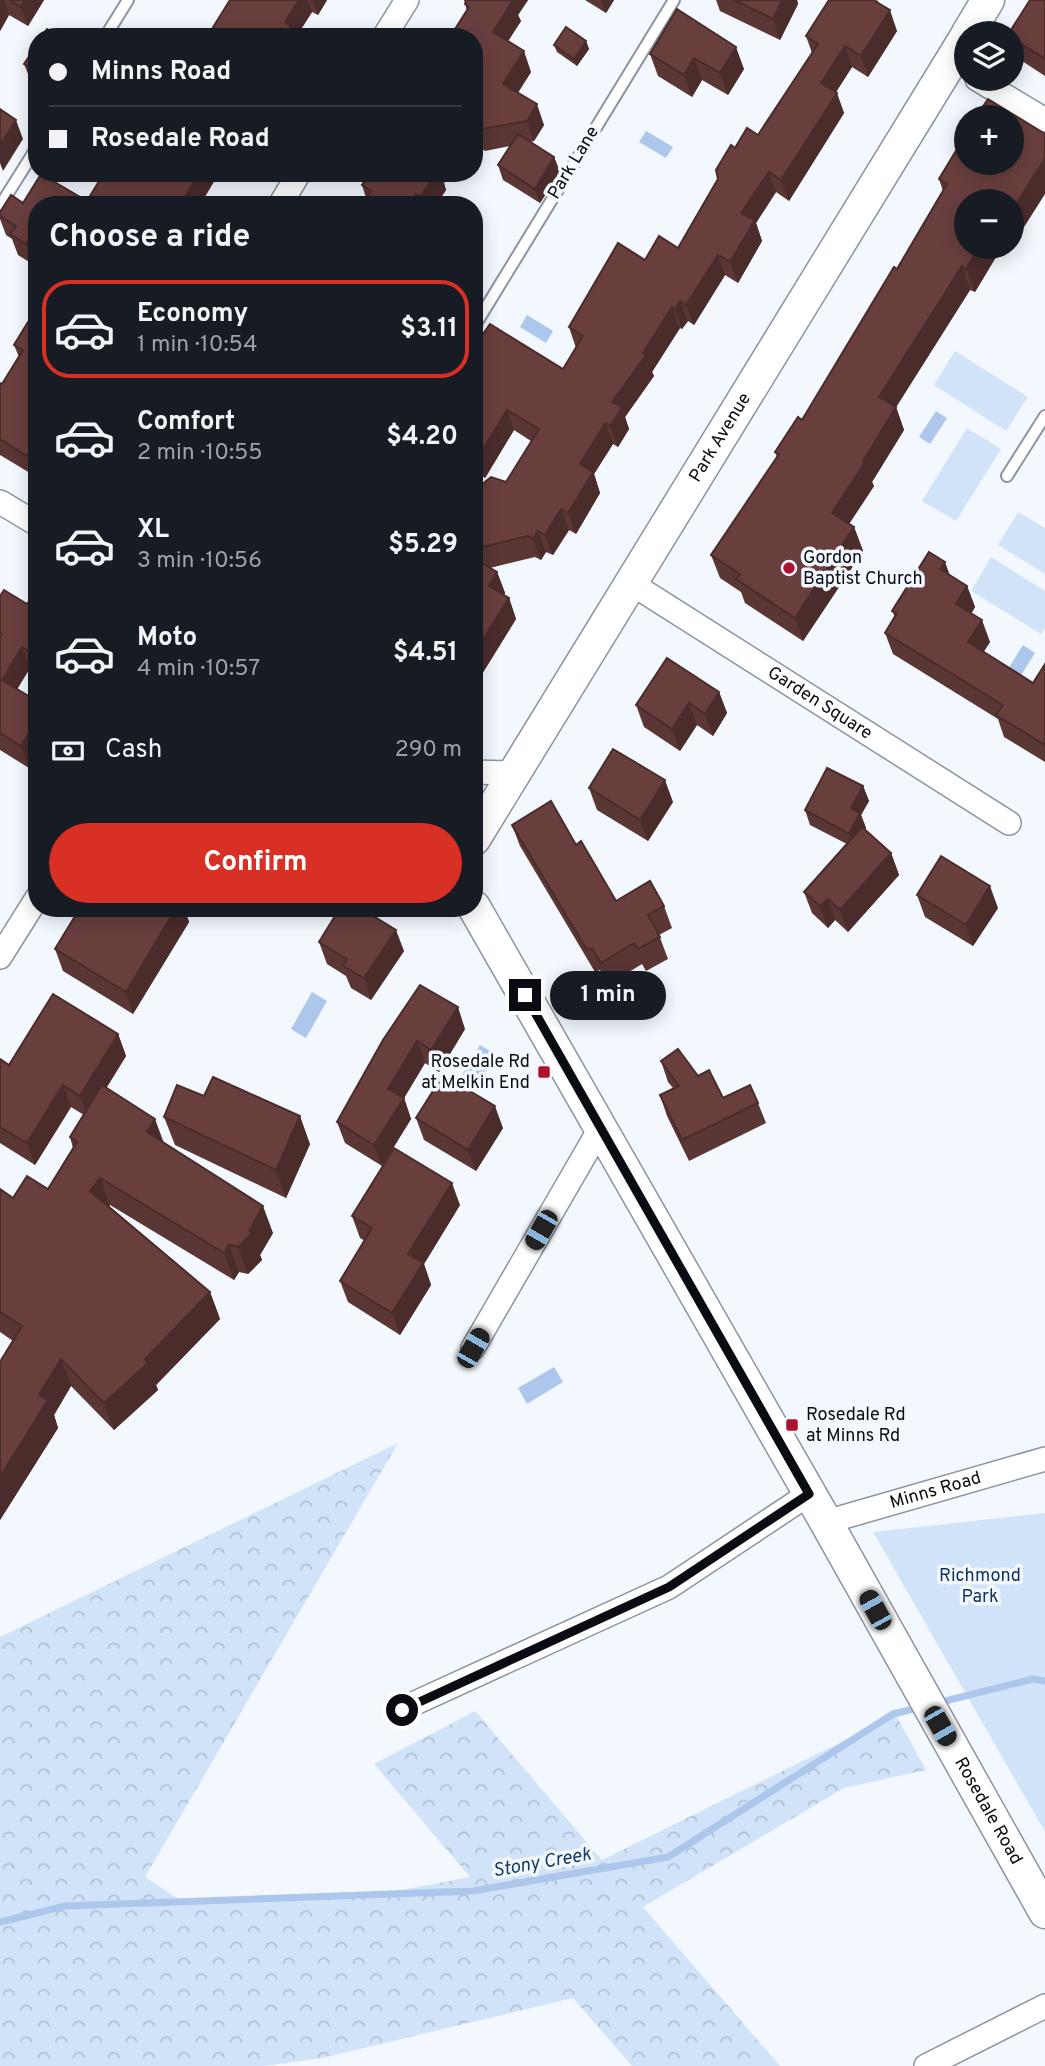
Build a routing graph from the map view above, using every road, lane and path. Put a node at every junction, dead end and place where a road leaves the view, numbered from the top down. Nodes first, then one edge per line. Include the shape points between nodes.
1 (128, 0) edge
2 (407, 0) edge
3 (674, 0) edge
4 (111, 28) edge
5 (390, 28) edge
6 (954, 55) edge
7 (997, 91) edge
8 (1045, 120) edge
9 (28, 161) edge
10 (0, 206) edge
11 (483, 312) edge
12 (1045, 416) edge
13 (1007, 476) dead end
14 (0, 502) edge
15 (28, 519) edge
16 (629, 582) junction
17 (483, 772) edge
18 (514, 773) junction
19 (1009, 822) dead end
20 (483, 824) edge
21 (28, 912) edge
22 (480, 917) edge
23 (0, 957) edge
24 (601, 1127) junction
25 (473, 1348) dead end
26 (1045, 1460) edge
27 (809, 1494) junction
28 (826, 1522) junction
29 (402, 1710) dead end
30 (1045, 1912) edge
31 (1045, 2006) edge
32 (926, 2066) edge

1 - 4 lane
2 - 5 street
3 - 11 lane, Park Lane
6 - 16 street, Park Avenue
7 - 8 street
9 - 10 lane
12 - 13 lane
14 - 15 street
16 - 18 street, Park Avenue
16 - 19 street, Garden Square
17 - 18 street
18 - 20 street, Park Avenue
21 - 23 street
22 - 24 street, Rosedale Road
24 - 25 street
24 - 27 street, Rosedale Road
26 - 28 street, Minns Road
27 - 28 street, Rosedale Road
27 - 29 street via 669,1587
28 - 30 street, Rosedale Road
31 - 32 street

